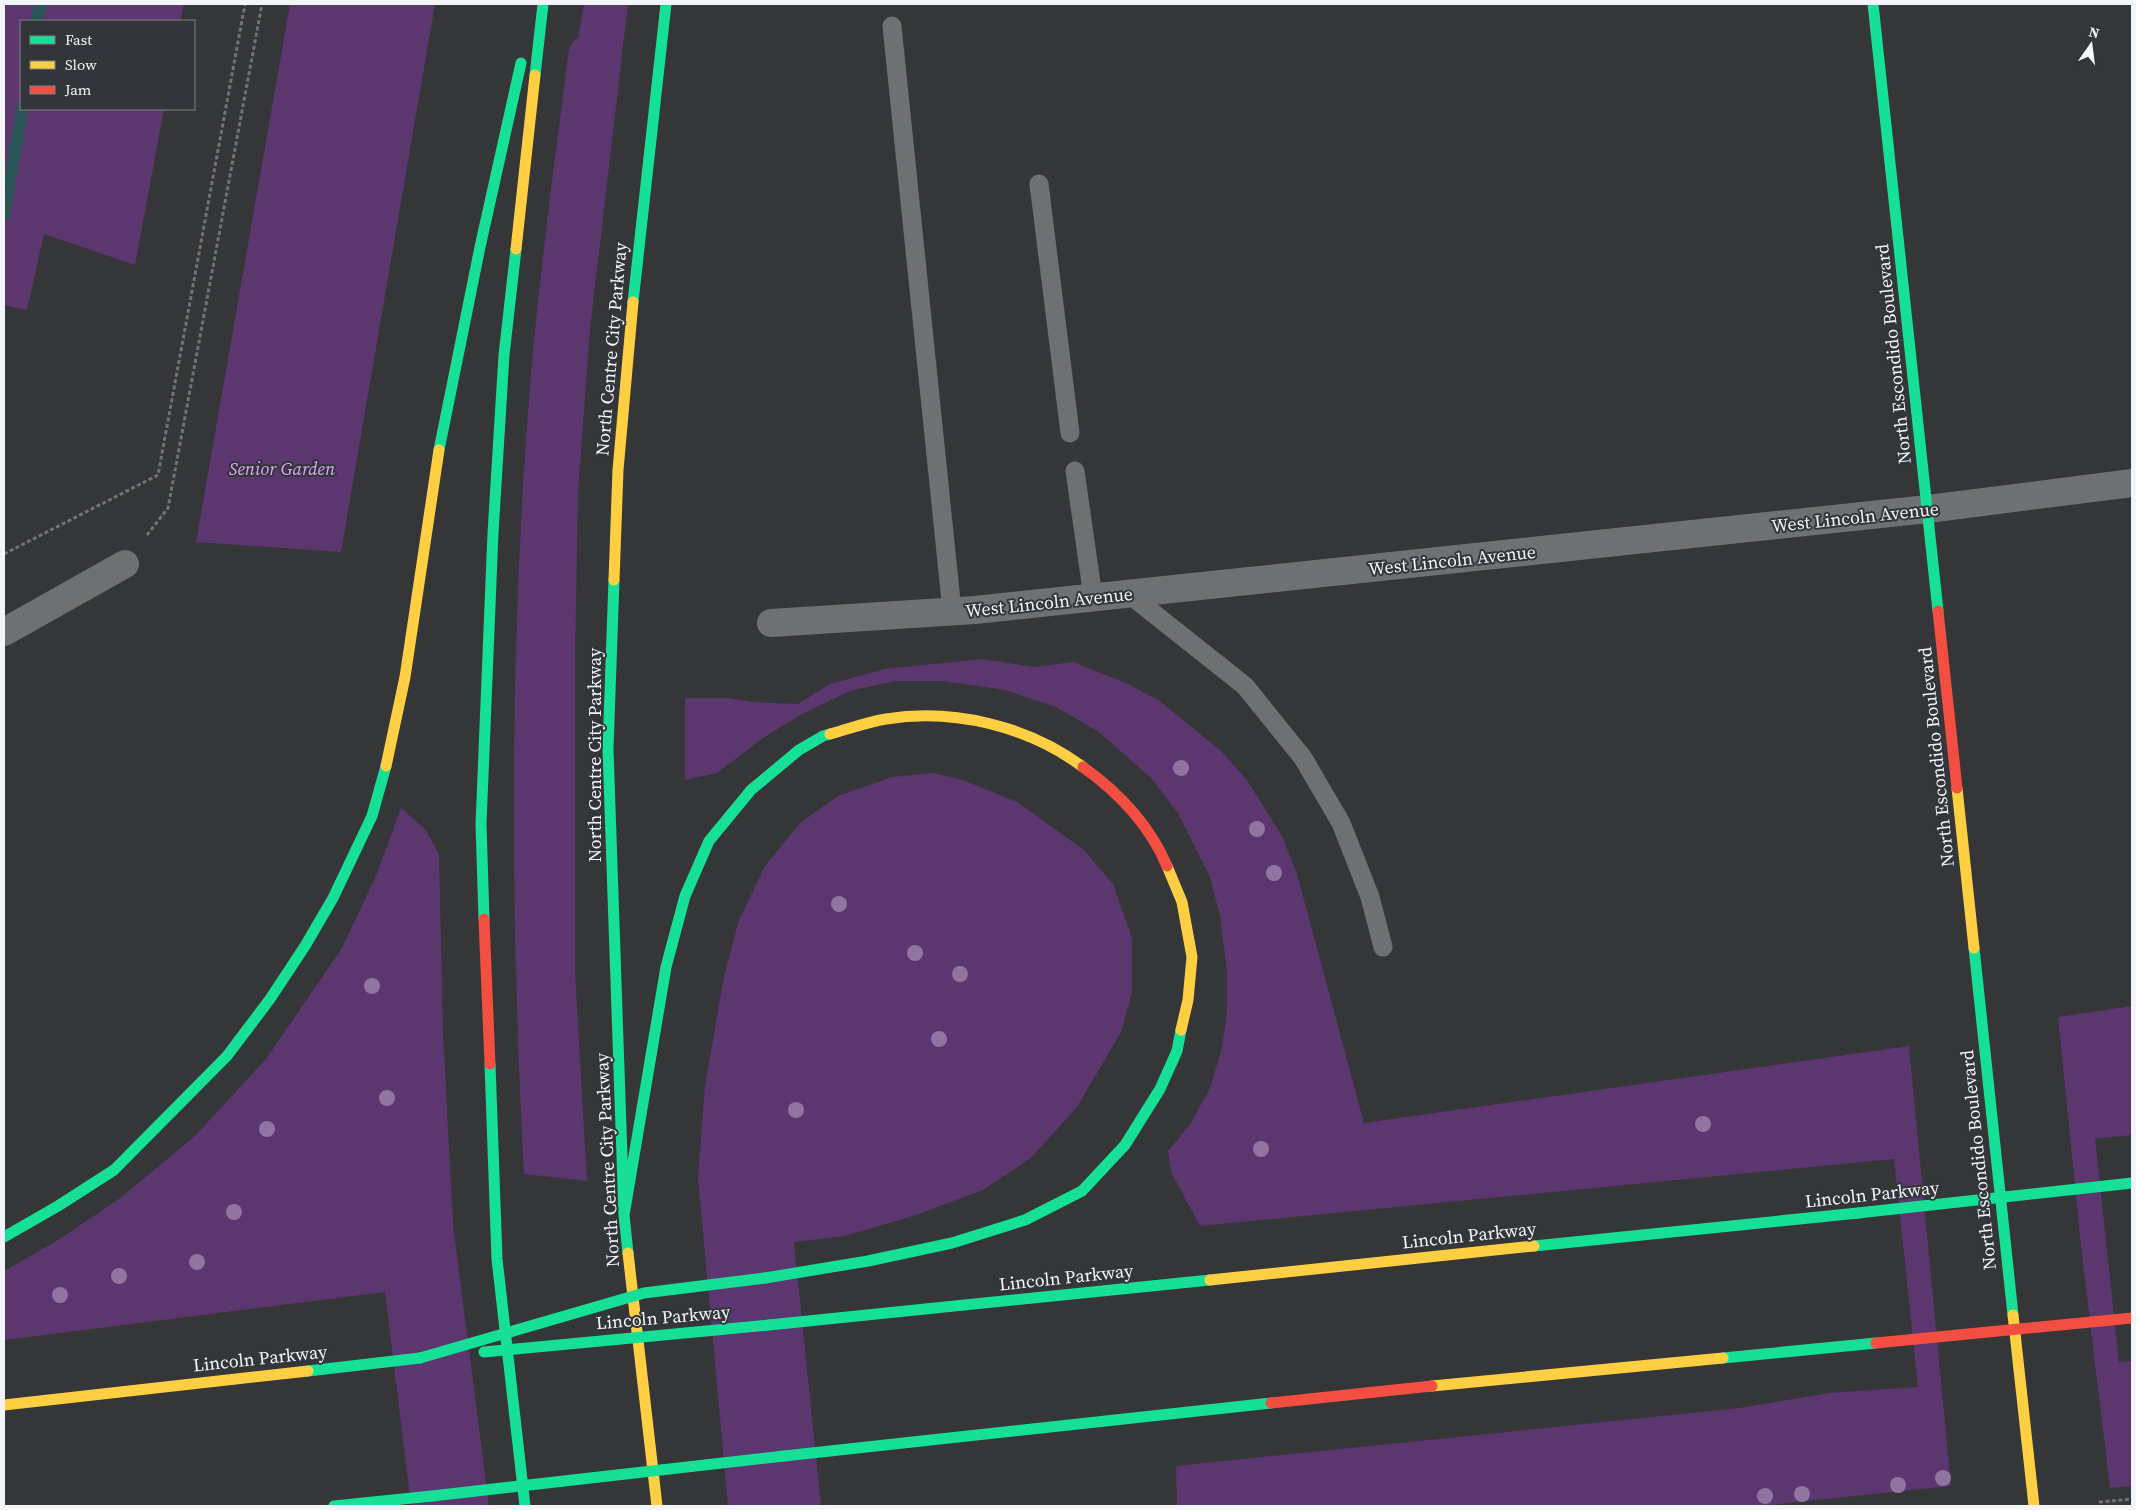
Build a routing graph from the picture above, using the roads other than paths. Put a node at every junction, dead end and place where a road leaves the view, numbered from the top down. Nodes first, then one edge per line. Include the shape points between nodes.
1 (534, 4) edge
2 (543, 4) edge
3 (666, 4) edge
4 (1874, 4) edge
5 (892, 26) dead end
6 (528, 33) dead end
7 (523, 52) dead end
8 (1039, 184) dead end
9 (1070, 433) dead end
10 (1075, 471) dead end
11 (2132, 483) edge
12 (1928, 509) junction
13 (125, 564) road end
14 (1129, 594) junction
15 (1094, 597) junction
16 (952, 612) junction
17 (771, 623) dead end
18 (4, 632) edge
19 (1383, 947) dead end
20 (2132, 1183) edge
21 (624, 1216) junction
22 (4, 1237) edge
23 (2132, 1318) edge
24 (420, 1358) junction
25 (4, 1405) edge
26 (334, 1506) edge
27 (525, 1506) edge
28 (657, 1506) edge
29 (2034, 1506) edge

1 - 6 main road
2 - 27 main road via 504,355 481,824 497,1259
3 - 21 main road, North Centre City Parkway via 639,239 618,470 608,749
4 - 12 main road, North Escondido Boulevard
5 - 16 lane
7 - 22 main road via 438,454 392,746 372,816 333,898 305,946 227,1056 114,1170
8 - 9 lane
10 - 15 lane
11 - 12 street, West Lincoln Avenue
12 - 14 street, West Lincoln Avenue
12 - 29 main road, North Escondido Boulevard
13 - 18 street
14 - 15 street, West Lincoln Avenue
14 - 19 lane via 1245,686 1303,758 1341,823 1370,897
15 - 16 street, West Lincoln Avenue
16 - 17 street, West Lincoln Avenue
20 - 24 main road, Lincoln Parkway, bridge via 769,1325
21 - 24 main road, bridge via 666,967 685,896 709,841 751,790 799,750 823,736 885,718 925,715 972,719 1019,733 1066,754 1107,784 1141,821 1165,861 1182,902 1192,957 1188,1000 1177,1051 1160,1089 1125,1145 1082,1192 1025,1220 952,1243 765,1278 644,1292
21 - 28 main road, North Centre City Parkway
23 - 26 main road, bridge via 1380,1391
24 - 25 main road, Lincoln Parkway

